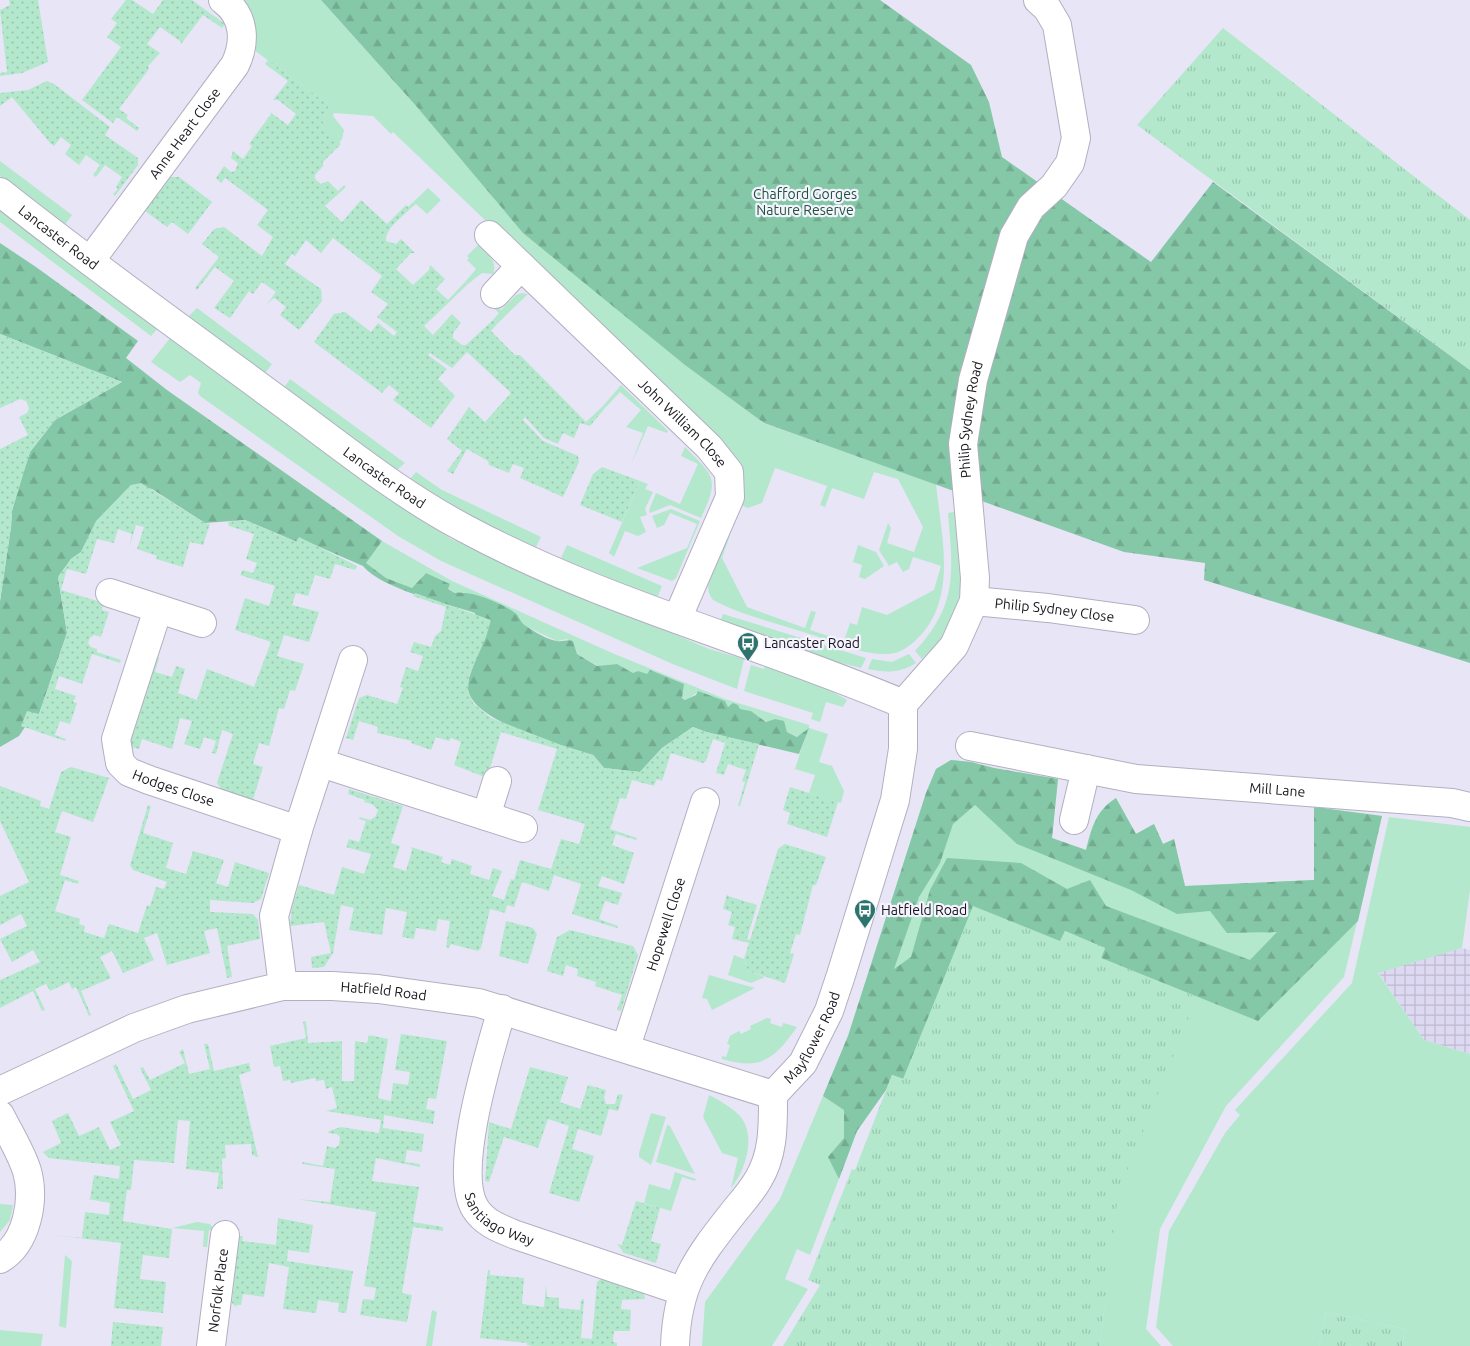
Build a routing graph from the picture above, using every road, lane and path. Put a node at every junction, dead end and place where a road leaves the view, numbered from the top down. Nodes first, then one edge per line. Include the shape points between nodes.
1 (223, 0) edge
2 (1038, 0) edge
3 (0, 192) edge
4 (489, 235) dead end
5 (90, 261) junction
6 (521, 266) junction
7 (495, 294) dead end
8 (110, 593) dead end
9 (974, 601) junction
10 (158, 609) junction
11 (677, 619) junction
12 (1135, 620) dead end
13 (202, 623) dead end
14 (354, 660) dead end
15 (903, 704) junction
16 (970, 746) dead end
17 (321, 763) junction
18 (1086, 769) junction
19 (497, 782) dead end
20 (705, 802) dead end
21 (1470, 807) edge
22 (486, 816) junction
23 (1074, 820) dead end
24 (524, 828) dead end
25 (298, 830) junction
26 (283, 986) junction
27 (502, 1009) junction
28 (626, 1047) junction
29 (0, 1090) edge
30 (773, 1096) junction
31 (0, 1115) edge
32 (225, 1235) dead end
33 (0, 1258) edge
34 (682, 1291) junction
35 (212, 1346) edge
36 (675, 1346) edge

1 - 5 street, Anne Heart Close via 236,13 242,26 242,47 235,65
2 - 9 street, Philip Sydney Road via 1057,25 1076,138 1070,163 1054,186 1031,207 1014,236 973,380 963,444 975,578
3 - 5 street, Lancaster Road
4 - 6 street, John William Close
5 - 11 street, Lancaster Road via 430,509 557,572
6 - 7 street
6 - 11 street, John William Close via 709,447 729,472 730,497
8 - 10 street
9 - 12 street, Philip Sydney Close
9 - 15 street, Philip Sydney Road via 954,646
10 - 13 street
10 - 25 street, Hodges Close via 116,739 120,762 129,772 148,780
11 - 15 street, Lancaster Road via 858,684
14 - 17 street
15 - 30 street, Mayflower Road via 903,749 895,800 841,975 829,1011 803,1063
16 - 18 street, Mill Lane
17 - 22 street
17 - 25 street
18 - 21 street, Mill Lane via 1136,779
18 - 23 street
19 - 22 street
20 - 28 street, Hopewell Close
22 - 24 street
25 - 26 street via 274,916
26 - 27 street, Hatfield Road via 378,989 480,1002
26 - 29 street, Hatfield Road via 187,1009 134,1028
27 - 28 street, Hatfield Road
27 - 34 street, Santiago Way via 480,1086 469,1158 469,1196 476,1209 494,1226 516,1235
28 - 30 street, Hatfield Road
30 - 34 street, Mayflower Road via 774,1138 759,1180 711,1241
31 - 33 street via 27,1170 30,1184 22,1234 13,1248
32 - 35 street, Norfolk Place
34 - 36 street, Mayflower Road via 676,1318

